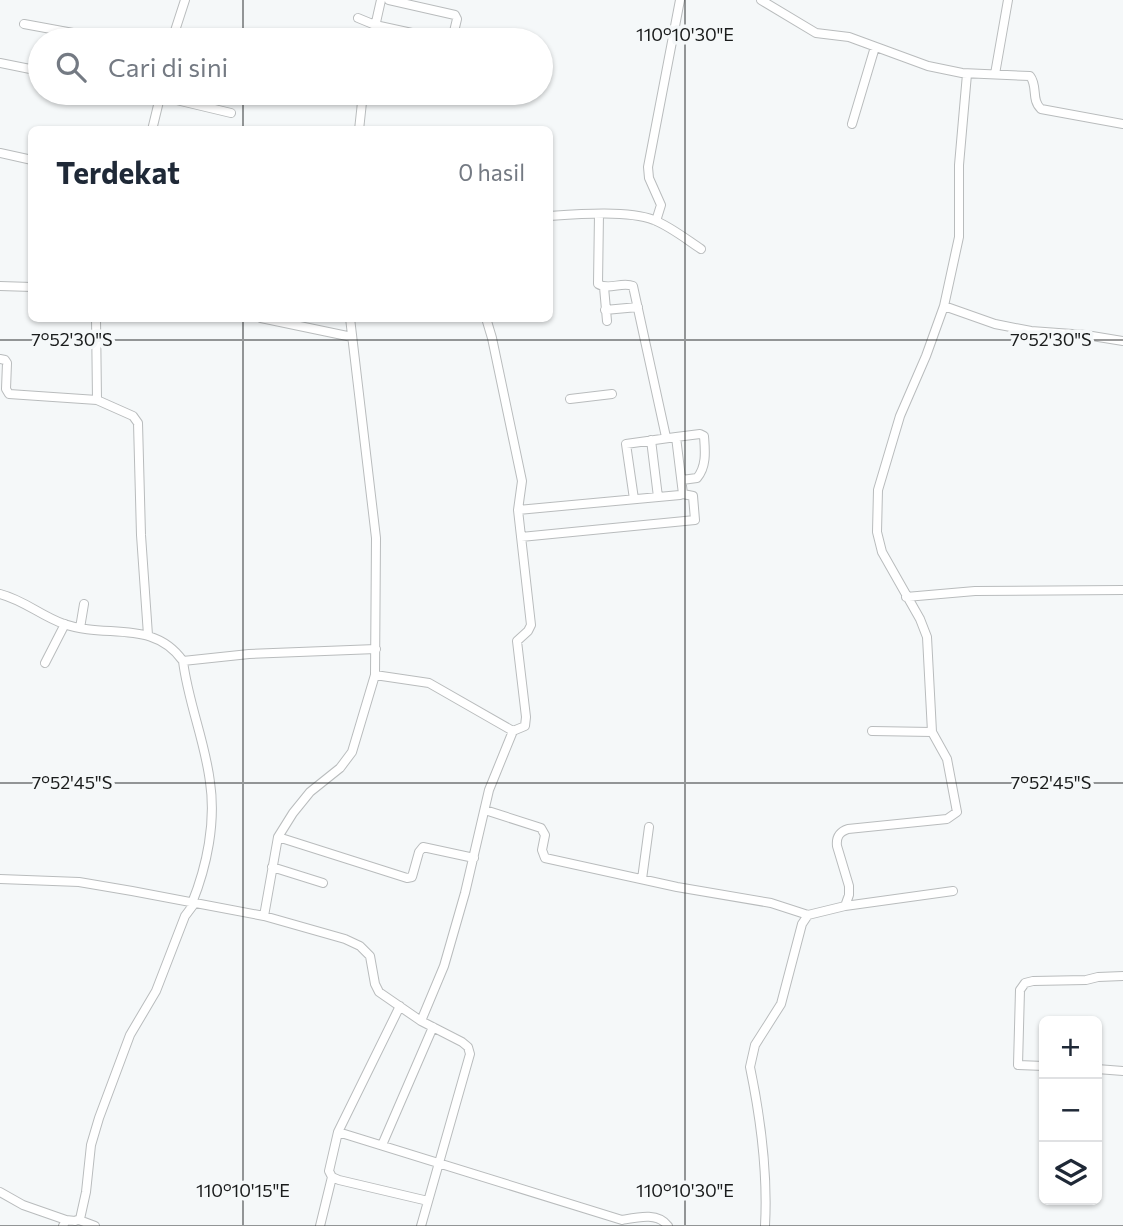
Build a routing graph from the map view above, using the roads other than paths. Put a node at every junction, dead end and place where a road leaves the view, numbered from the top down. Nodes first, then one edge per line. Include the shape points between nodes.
1 (185, 0) edge
2 (381, 0) edge
3 (389, 0) edge
4 (680, 0) edge
5 (761, 0) edge
6 (1008, 0) edge
7 (358, 18) dead end
8 (24, 24) dead end
9 (375, 25) junction
10 (46, 28) edge
11 (176, 28) edge
12 (374, 28) edge
13 (389, 28) edge
14 (455, 28) edge
15 (875, 47) junction
16 (0, 63) edge
17 (28, 69) edge
18 (967, 74) junction
19 (995, 74) junction
20 (158, 105) edge
21 (202, 105) edge
22 (362, 105) edge
23 (231, 113) dead end
24 (852, 124) dead end
25 (1123, 124) edge
26 (153, 126) edge
27 (359, 126) edge
28 (0, 153) edge
29 (28, 159) edge
30 (599, 214) junction
31 (553, 216) edge
32 (647, 218) junction
33 (701, 249) dead end
34 (0, 286) edge
35 (28, 287) edge
36 (604, 287) junction
37 (944, 306) junction
38 (638, 307) junction
39 (606, 310) junction
40 (607, 321) dead end
41 (96, 322) edge
42 (280, 322) edge
43 (350, 322) edge
44 (487, 322) edge
45 (352, 337) junction
46 (1123, 341) edge
47 (0, 359) edge
48 (612, 394) dead end
49 (570, 399) dead end
50 (97, 400) junction
51 (671, 437) junction
52 (651, 440) junction
53 (682, 480) junction
54 (684, 494) junction
55 (658, 497) junction
56 (634, 499) junction
57 (518, 510) junction
58 (521, 537) junction
59 (1123, 590) edge
60 (0, 594) edge
61 (906, 597) junction
62 (85, 604) dead end
63 (65, 624) junction
64 (80, 628) junction
65 (148, 635) junction
66 (376, 649) junction
67 (183, 661) junction
68 (45, 663) dead end
69 (375, 675) junction
70 (513, 731) junction
71 (872, 731) dead end
72 (932, 732) junction
73 (485, 810) junction
74 (649, 827) dead end
75 (278, 837) junction
76 (474, 858) junction
77 (272, 867) junction
78 (0, 879) edge
79 (642, 879) junction
80 (323, 883) dead end
81 (953, 891) dead end
82 (193, 904) junction
83 (845, 906) junction
84 (807, 915) junction
85 (264, 916) junction
86 (1123, 976) edge
87 (400, 1006) junction
88 (421, 1021) junction
89 (433, 1027) junction
90 (1039, 1066) edge
91 (1102, 1069) edge
92 (1123, 1071) edge
93 (338, 1132) junction
94 (382, 1145) junction
95 (440, 1163) junction
96 (332, 1177) junction
97 (0, 1192) edge
98 (428, 1201) junction
99 (79, 1220) junction
100 (65, 1223) edge
101 (95, 1226) edge
102 (320, 1226) edge
103 (421, 1226) edge
104 (668, 1226) edge
105 (765, 1226) edge

1 - 11 street
2 - 9 street
3 - 14 street via 455,15
4 - 32 street via 648,167 661,205
5 - 15 street via 816,33 843,35
6 - 19 street
7 - 9 street
8 - 10 street
9 - 12 street
9 - 13 street
15 - 18 street
15 - 24 street
16 - 17 street
18 - 19 street
18 - 37 street via 959,165 959,237
19 - 25 street via 1032,78 1041,109
20 - 26 street
21 - 23 street
22 - 27 street
28 - 29 street
30 - 31 street
30 - 32 street
30 - 36 street via 598,284
32 - 33 street
34 - 35 street
36 - 38 street via 631,285
36 - 39 street
37 - 46 street via 995,324
37 - 61 street via 900,416 878,490 878,540
38 - 39 street
38 - 51 street
39 - 40 street
41 - 50 street
42 - 45 street
43 - 45 street
44 - 57 street via 522,475
45 - 66 street via 376,538
47 - 50 street via 7,363 9,394
48 - 49 street
50 - 65 street via 133,416 138,423
51 - 52 street
51 - 53 street
51 - 53 street via 704,436 702,471 697,478
52 - 55 street
52 - 56 street via 626,444
53 - 54 street
54 - 55 street
54 - 58 street via 694,496 695,520
55 - 56 street
56 - 57 street
57 - 58 street
58 - 70 street via 531,625 517,641 526,717 525,726
59 - 61 street via 975,591
60 - 63 street
61 - 72 street via 927,637
62 - 64 street
63 - 64 street
63 - 68 street
64 - 65 street
65 - 67 street via 174,648
66 - 67 street
66 - 69 street
67 - 82 street via 211,795 210,830
69 - 70 street via 429,683
69 - 75 street via 352,752 310,792
70 - 73 street
71 - 72 street
72 - 83 street via 947,760 957,812 947,819 840,833 837,846 850,891
73 - 76 street
73 - 79 street via 541,828 545,858
74 - 79 street
75 - 76 street via 407,878 412,877 423,847
75 - 77 street
76 - 88 street via 444,966
77 - 80 street
77 - 85 street
78 - 82 street via 79,882
79 - 84 street via 771,903
81 - 83 street
82 - 85 street
82 - 99 street via 156,991 130,1035 99,1118
83 - 84 street
84 - 105 street via 781,1004 751,1056 762,1130
85 - 87 street via 360,946 372,960 376,988
86 - 90 street via 1025,983 1020,990 1018,1065
87 - 88 street
87 - 93 street
88 - 89 street
89 - 94 street
89 - 95 street via 465,1045 470,1054
91 - 92 street
93 - 94 street
93 - 96 street via 329,1164
94 - 95 street
95 - 98 street
95 - 104 street via 622,1220 657,1216
96 - 98 street
96 - 102 street
97 - 100 street
98 - 103 street
99 - 100 street
99 - 101 street

